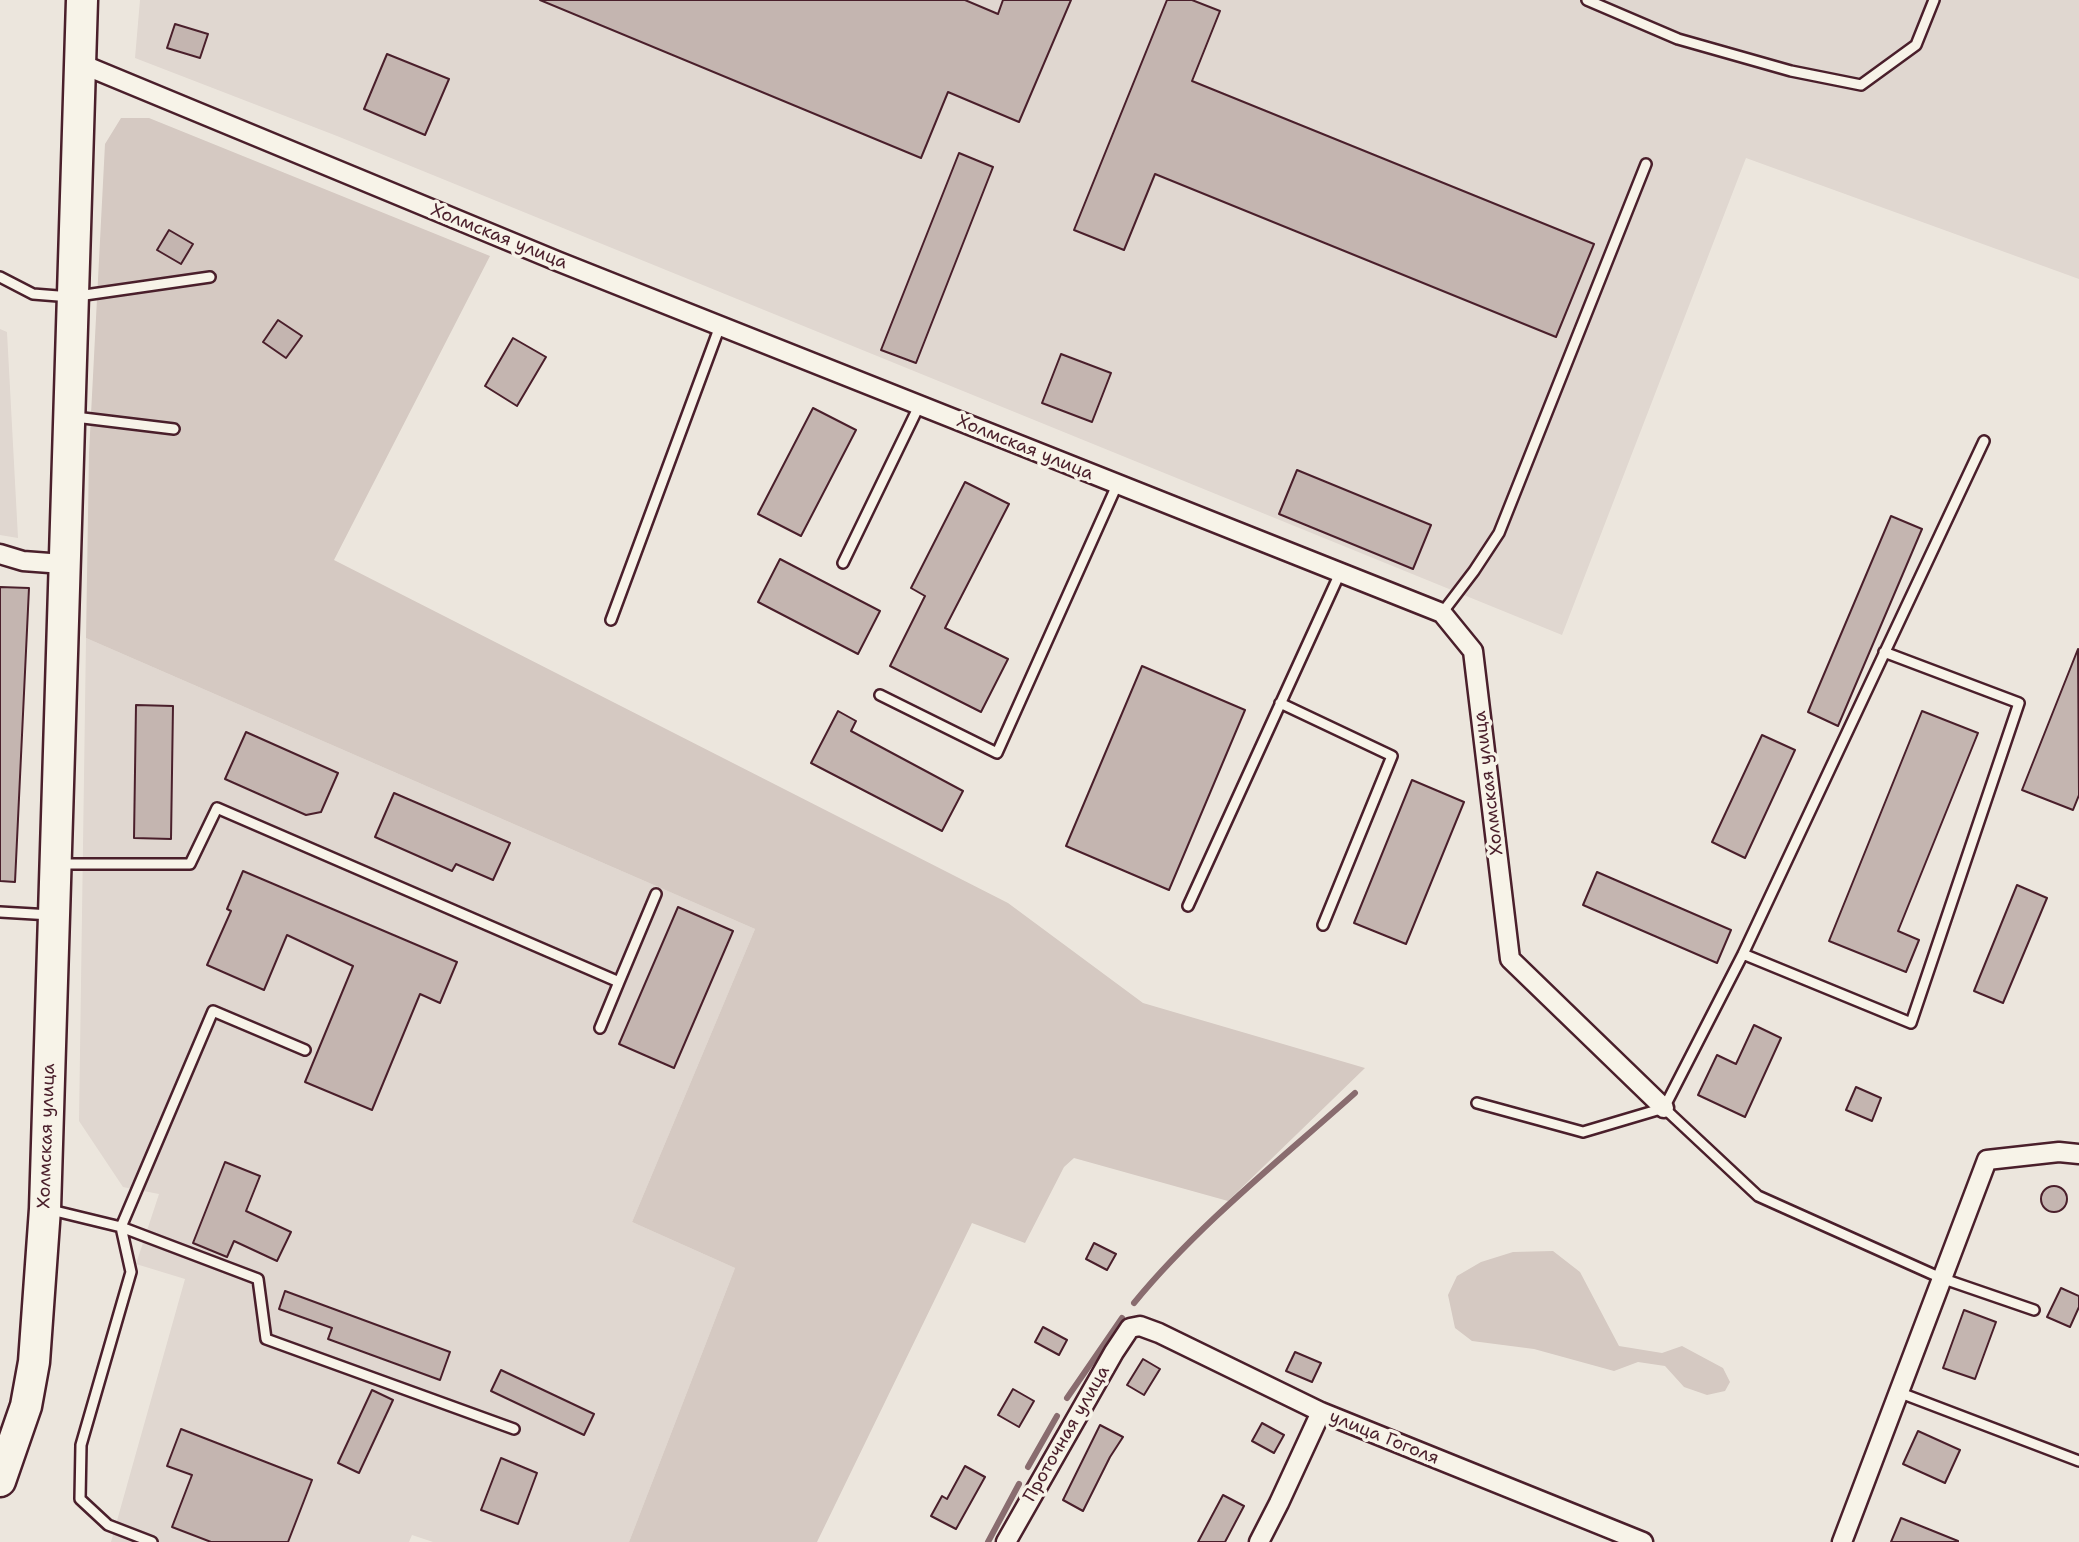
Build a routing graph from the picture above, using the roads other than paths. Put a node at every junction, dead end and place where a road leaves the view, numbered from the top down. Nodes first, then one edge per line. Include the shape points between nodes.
1 (82, 0) edge
2 (1587, 0) edge
3 (1934, 0) edge
4 (79, 64) junction
5 (1646, 163) dead end
6 (0, 277) edge
7 (210, 277) dead end
8 (71, 297) junction
9 (720, 326) junction
10 (919, 406) junction
11 (68, 416) junction
12 (174, 429) dead end
13 (1984, 441) dead end
14 (1117, 485) junction
15 (0, 554) edge
16 (843, 563) dead end
17 (63, 564) junction
18 (1340, 573) junction
19 (1442, 614) junction
20 (611, 620) dead end
21 (1884, 652) junction
22 (880, 695) dead end
23 (1280, 703) junction
24 (55, 864) junction
25 (656, 894) dead end
26 (1188, 906) dead end
27 (0, 912) edge
28 (54, 915) junction
29 (1323, 925) dead end
30 (1743, 954) junction
31 (619, 982) junction
32 (600, 1028) dead end
33 (305, 1049) dead end
34 (1477, 1103) dead end
35 (1664, 1108) junction
36 (2079, 1154) edge
37 (45, 1209) junction
38 (121, 1227) junction
39 (1941, 1278) junction
40 (2034, 1310) dead end
41 (1130, 1328) joint
42 (1898, 1392) junction
43 (1321, 1412) junction
44 (514, 1429) dead end
45 (2079, 1461) edge
46 (0, 1481) edge
47 (152, 1542) edge
48 (1006, 1542) edge
49 (1259, 1542) edge
50 (1643, 1542) edge
51 (1842, 1542) edge

1 - 4 main road
2 - 3 lane via 1678,39 1861,85 1916,45
4 - 8 main road
4 - 9 street, Холмская улица
5 - 19 lane via 1499,533
6 - 8 lane via 33,294
7 - 8 lane
8 - 11 main road
9 - 10 street, Холмская улица
9 - 20 lane
10 - 14 street, Холмская улица
10 - 16 lane
11 - 12 lane
11 - 17 main road
13 - 21 lane
14 - 18 street, Холмская улица
14 - 22 lane via 997,753
15 - 17 street
17 - 24 main road, Холмская улица
18 - 19 street, Холмская улица
18 - 23 lane
19 - 35 street, Холмская улица via 1473,651 1510,959
21 - 30 lane
21 - 30 lane via 2019,703 1911,1023
23 - 26 lane
23 - 29 lane via 1392,756
24 - 28 main road, Холмская улица
24 - 31 lane via 190,864 217,808
25 - 31 lane
27 - 28 lane
28 - 37 main road, Холмская улица
30 - 35 lane
31 - 32 lane
33 - 38 lane via 213,1011
34 - 35 lane via 1583,1132
35 - 39 lane via 1758,1196
36 - 39 street via 1987,1160
37 - 38 lane
37 - 46 main road, Холмская улица via 34,1362 26,1406
38 - 44 lane via 258,1279 266,1339
38 - 47 lane via 131,1272 81,1445 80,1499 108,1525
39 - 40 lane
39 - 42 street
41 - 43 street, улица Гоголя via 1140,1326 1159,1333
41 - 48 street, Проточная улица
42 - 45 lane
42 - 51 street
43 - 49 street
43 - 50 street, улица Гоголя

